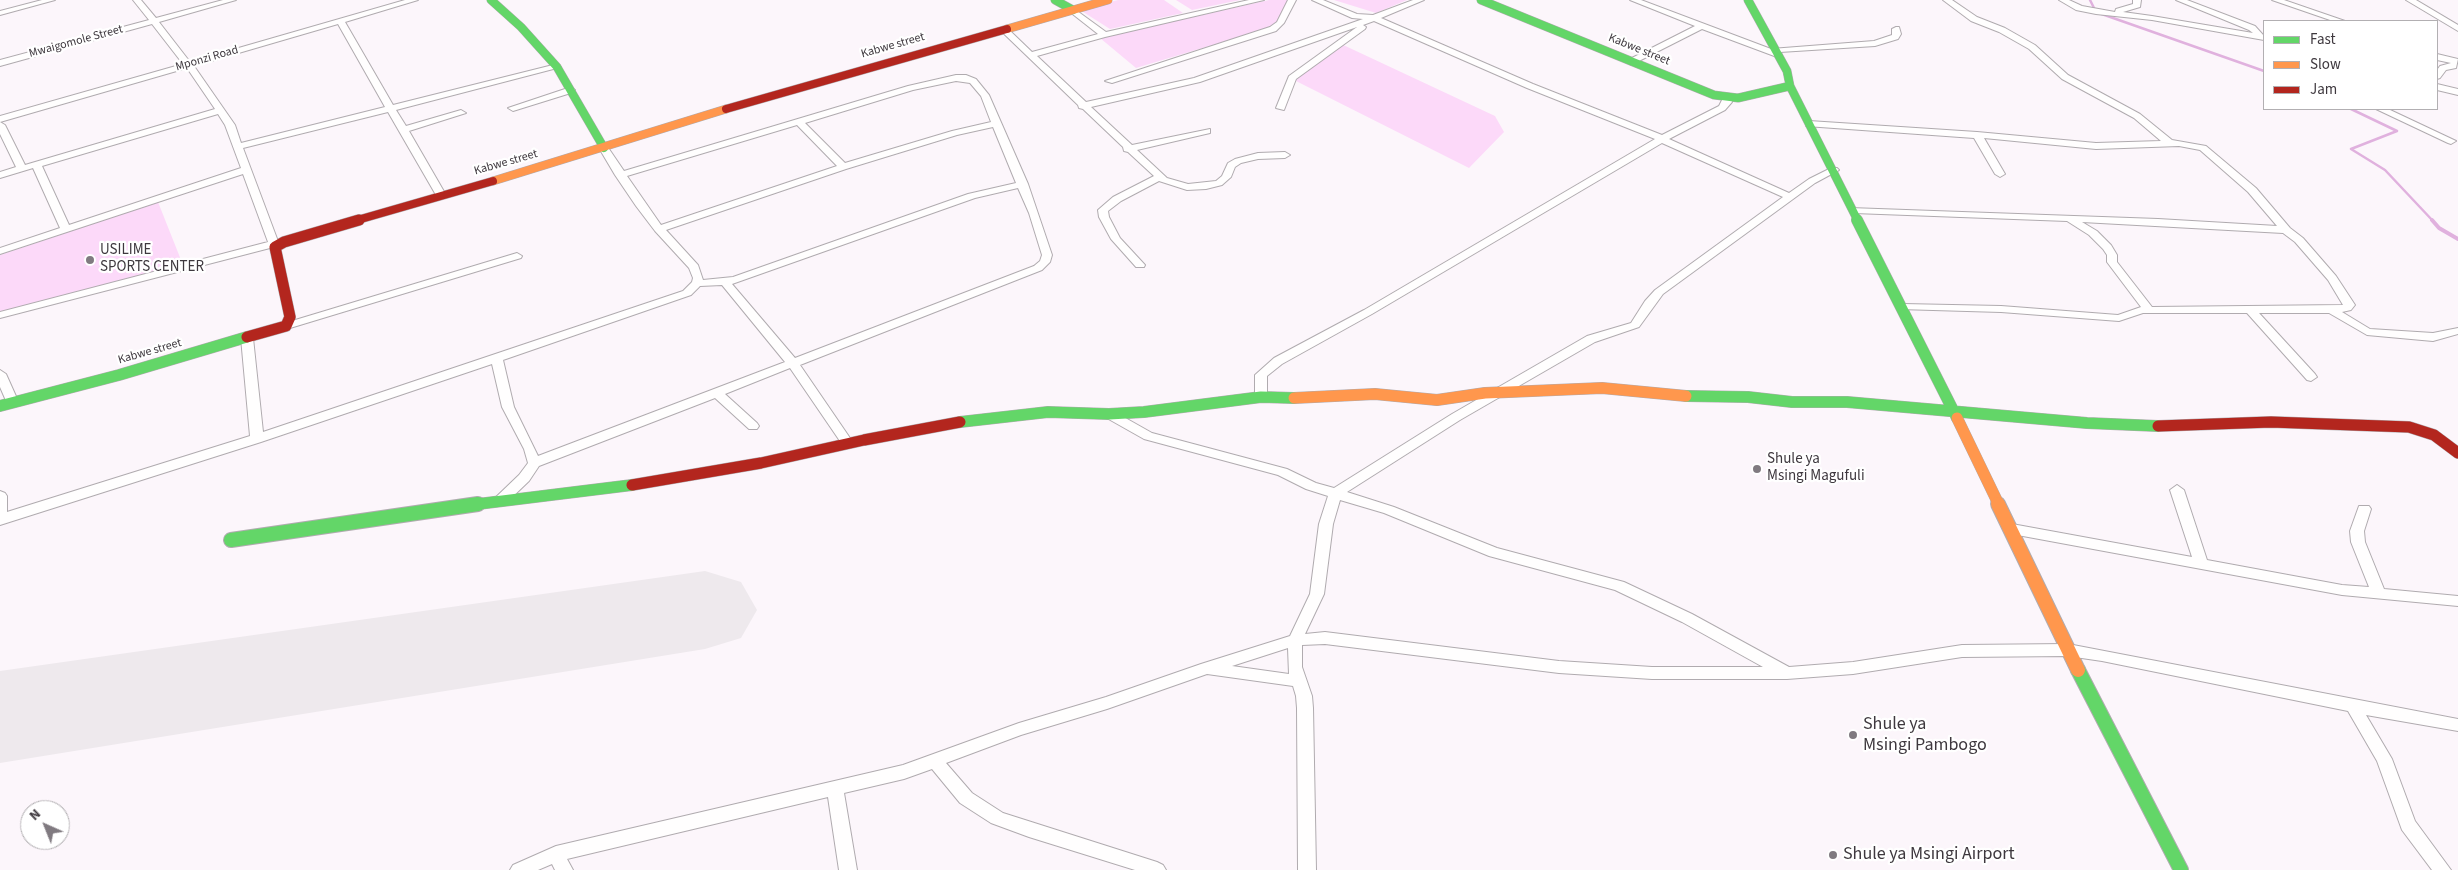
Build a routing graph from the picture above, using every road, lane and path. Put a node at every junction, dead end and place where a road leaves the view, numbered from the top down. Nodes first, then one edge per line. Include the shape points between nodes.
1 (51, 0) edge
2 (137, 0) edge
3 (232, 0) edge
4 (414, 0) edge
5 (492, 0) edge
6 (1055, 0) edge
7 (1108, 0) edge
8 (1260, 0) edge
9 (1292, 0) edge
10 (1316, 0) edge
11 (1420, 0) edge
12 (1481, 0) edge
13 (1634, 0) edge
14 (1748, 0) edge
15 (1947, 0) edge
16 (2063, 0) edge
17 (2137, 0) edge
18 (2180, 0) edge
19 (2276, 0) edge
20 (2404, 0) edge
21 (2410, 0) edge
22 (1072, 10) junction
23 (0, 13) edge
24 (2106, 13) junction
25 (1370, 20) junction
26 (2329, 20) edge
27 (340, 21) junction
28 (152, 22) junction
29 (2446, 22) junction
30 (1701, 26) junction
31 (2458, 29) edge
32 (1002, 30) junction
33 (1896, 30) dead end
34 (1104, 35) junction
35 (2263, 38) edge
36 (1776, 52) junction
37 (1030, 55) junction
38 (2438, 57) edge
39 (1631, 62) junction
40 (2457, 62) edge
41 (0, 63) edge
42 (189, 65) junction
43 (557, 67) junction
44 (2438, 75) edge
45 (1109, 81) dead end
46 (1790, 86) junction
47 (2438, 87) edge
48 (571, 90) junction
49 (2458, 92) edge
50 (1727, 98) junction
51 (1082, 106) junction
52 (513, 108) dead end
53 (1281, 108) dead end
54 (391, 109) junction
55 (220, 110) junction
56 (2383, 110) edge
57 (461, 113) dead end
58 (0, 119) edge
59 (799, 122) junction
60 (996, 124) junction
61 (1809, 124) junction
62 (0, 125) edge
63 (403, 130) junction
64 (1207, 131) dead end
65 (1977, 135) junction
66 (1662, 140) junction
67 (2454, 140) edge
68 (2171, 144) junction
69 (239, 146) junction
70 (604, 148) junction
71 (1127, 149) junction
72 (2458, 150) edge
73 (1285, 155) dead end
74 (36, 164) junction
75 (843, 167) junction
76 (22, 168) junction
77 (247, 170) junction
78 (1834, 170) junction
79 (2000, 174) dead end
80 (0, 175) edge
81 (620, 175) junction
82 (1159, 178) junction
83 (1023, 184) junction
84 (441, 195) junction
85 (1790, 197) junction
86 (1854, 210) junction
87 (2069, 218) junction
88 (659, 229) junction
89 (66, 230) junction
90 (2286, 230) junction
91 (275, 246) junction
92 (0, 251) edge
93 (517, 256) dead end
94 (1140, 265) dead end
95 (725, 282) junction
96 (697, 283) junction
97 (1903, 308) junction
98 (2149, 310) junction
99 (2250, 310) junction
100 (2331, 310) junction
101 (0, 315) edge
102 (286, 326) junction
103 (2458, 332) edge
104 (247, 338) junction
105 (497, 359) junction
106 (792, 362) junction
107 (0, 374) edge
108 (2311, 377) dead end
109 (716, 392) junction
110 (1502, 392) junction
111 (1261, 397) junction
112 (14, 403) junction
113 (0, 406) edge
114 (1955, 412) junction
115 (1109, 414) junction
116 (753, 426) dead end
117 (257, 439) junction
118 (848, 444) junction
119 (2458, 453) edge
120 (534, 463) junction
121 (2177, 490) dead end
122 (1335, 494) junction
123 (0, 496) edge
124 (500, 501) junction
125 (2364, 509) dead end
126 (0, 519) edge
127 (2012, 529) junction
128 (231, 540) dead end
129 (2201, 563) junction
130 (2379, 594) junction
131 (2458, 601) edge
132 (1295, 640) junction
133 (2068, 650) junction
134 (1206, 668) junction
135 (1787, 673) junction
136 (1298, 681) junction
137 (2353, 706) junction
138 (2458, 725) edge
139 (935, 761) junction
140 (835, 788) junction
141 (556, 854) junction
142 (519, 870) edge
143 (564, 870) edge
144 (848, 870) edge
145 (1157, 870) edge
146 (1307, 870) edge
147 (2181, 870) edge
148 (2442, 870) edge

1 - 23 street
2 - 28 street
3 - 28 street, Mwaigomole Street
4 - 27 street, Mponzi Road
5 - 43 street
6 - 22 street
7 - 22 street, Kabwe street
8 - 34 street
9 - 45 street via 1280,23 1273,28
10 - 25 street
11 - 25 street
12 - 39 street, Kabwe street
13 - 30 street
14 - 36 street
15 - 68 street via 1974,19 2032,47 2065,77 2130,112
16 - 24 street via 2079,8
17 - 24 street via 2138,4 2134,6
18 - 35 street via 2252,28
19 - 26 street
20 - 29 street via 2418,11
21 - 29 street
22 - 32 street, Kabwe street
22 - 34 street
24 - 35 street
25 - 51 street via 1197,80
25 - 53 street via 1292,78
25 - 66 street
27 - 42 street, Mponzi Road
27 - 54 street
28 - 41 street, Mwaigomole Street
28 - 42 street
29 - 31 street
30 - 36 street
30 - 39 street
32 - 37 street
32 - 70 street, Kabwe street via 715,112
33 - 36 street via 1895,37 1875,43
34 - 37 street
36 - 46 street via 1787,72
37 - 51 street
38 - 40 street
39 - 50 street, Kabwe street
40 - 44 street via 2443,68
42 - 55 street
42 - 58 street, Mponzi Road
43 - 48 street
43 - 54 street
46 - 50 street, Kabwe street
46 - 61 street
47 - 49 street
48 - 52 street
48 - 70 street
50 - 66 street via 1722,108
51 - 71 street
54 - 63 street
54 - 69 street
55 - 69 street
55 - 74 street
56 - 67 street
57 - 63 street
59 - 60 street via 910,88 961,77 973,81 982,90
59 - 75 street
59 - 81 street
60 - 75 street
60 - 83 street
61 - 65 street
61 - 78 street
62 - 76 street
63 - 84 street
64 - 71 street
65 - 68 street via 2096,146
65 - 79 street
66 - 85 street
66 - 111 street via 1278,362 1261,375
67 - 72 street via 2450,144
68 - 90 street via 2194,145 2208,151 2252,190
69 - 77 street
70 - 81 street
70 - 84 street, Kabwe street
71 - 82 street
73 - 82 street via 1238,161 1220,183 1206,186 1187,187
74 - 76 street
74 - 89 street
75 - 88 street
76 - 80 street
77 - 89 street
77 - 91 street
78 - 85 street
78 - 86 street
81 - 88 street
82 - 94 street via 1117,199 1103,210 1116,239
83 - 95 street via 972,196
83 - 106 street via 1047,255 1038,268
84 - 91 street, Kabwe street
85 - 110 street via 1659,292 1635,325 1591,339
86 - 87 street
86 - 97 street
87 - 90 street
87 - 98 street via 2093,233 2107,247 2112,262
88 - 96 street via 694,267
89 - 92 street
90 - 100 street via 2310,252 2348,300 2347,308
91 - 101 street
91 - 102 street via 290,317
93 - 102 street
95 - 96 street
95 - 106 street
96 - 105 street via 687,293 654,306
97 - 98 street via 2001,308 2119,318
97 - 114 street
98 - 99 street
99 - 100 street
99 - 108 street
100 - 103 street via 2367,332 2433,337
102 - 104 street, Kabwe street
104 - 112 street, Kabwe street
104 - 117 street
105 - 117 street
105 - 120 street via 508,407
106 - 109 street
106 - 118 street
107 - 112 street
109 - 116 street
109 - 120 street
110 - 111 street via 1436,400 1375,394
110 - 114 street via 1602,388 1712,398 1847,402
110 - 122 street via 1456,417
111 - 115 street
112 - 113 street, Kabwe street
114 - 119 street via 2173,428 2271,422 2409,427 2434,434
114 - 127 street
115 - 118 street via 1074,412 1001,416
115 - 122 street via 1148,436 1282,472
117 - 126 street
118 - 124 street via 761,464 659,481
120 - 124 street via 524,478
121 - 129 street
122 - 132 street via 1326,524 1317,594
122 - 135 street via 1360,500 1494,552 1626,589 1687,618
123 - 126 street
124 - 128 street
125 - 130 street via 2357,531 2358,542
127 - 129 street
127 - 133 street
129 - 130 street
130 - 131 street
132 - 134 street
132 - 135 street via 1325,638 1568,668 1652,673
132 - 136 street
133 - 135 street via 1962,651 1853,668
133 - 137 street via 2193,672
133 - 147 street
134 - 136 street
134 - 139 street via 1107,703 1019,729
136 - 146 street via 1305,708
137 - 138 street
137 - 148 street via 2384,759 2408,825
139 - 140 street via 904,772
139 - 145 street via 966,798 997,818
140 - 141 street
140 - 144 street
141 - 142 street
141 - 143 street

